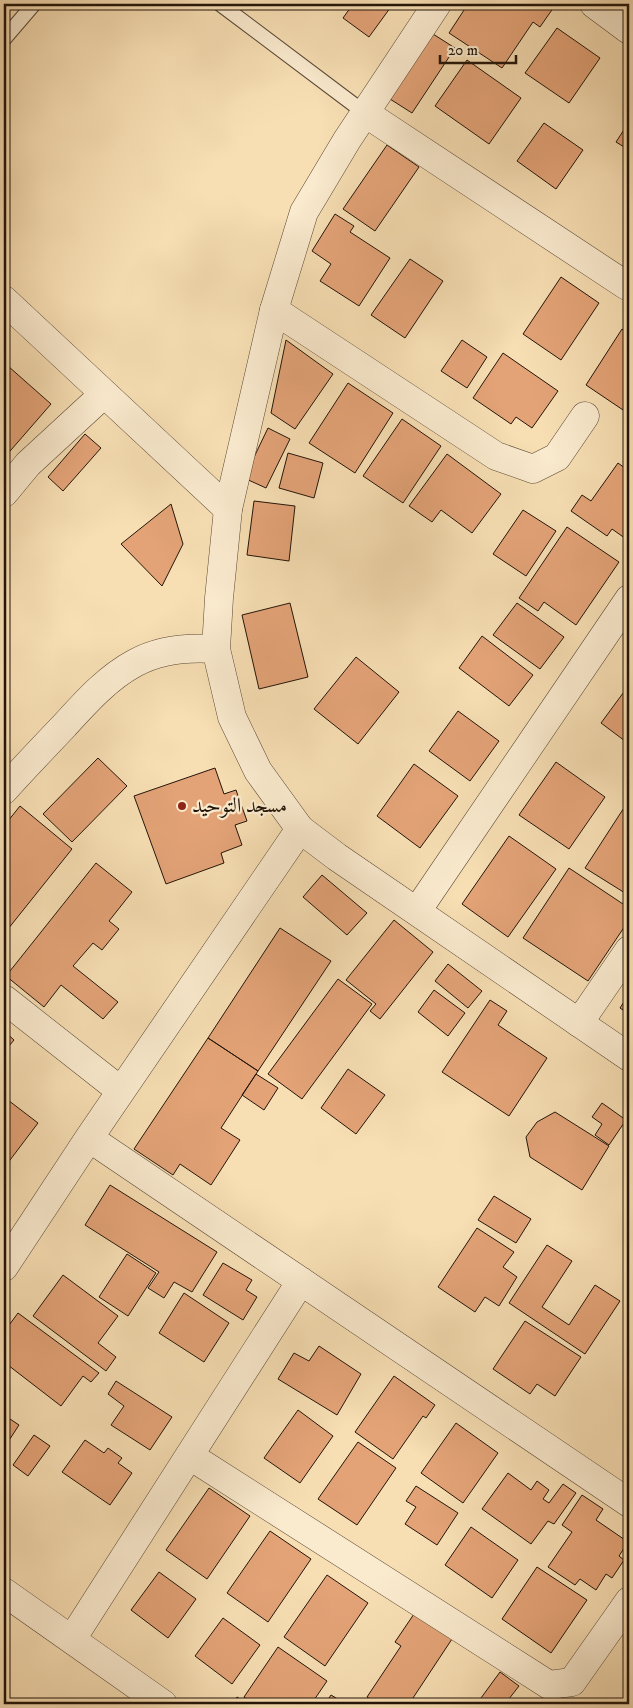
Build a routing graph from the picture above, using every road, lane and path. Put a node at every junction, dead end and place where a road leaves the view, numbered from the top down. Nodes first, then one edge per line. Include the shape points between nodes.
1 (34, 4) edge
2 (220, 4) edge
3 (437, 4) edge
4 (594, 4) edge
5 (629, 30) edge
6 (4, 39) edge
7 (365, 113) junction
8 (627, 286) dead end
9 (4, 300) edge
10 (274, 310) junction
11 (104, 394) junction
12 (585, 416) dead end
13 (4, 493) edge
14 (228, 509) junction
15 (629, 599) edge
16 (216, 648) junction
17 (4, 790) edge
18 (300, 829) junction
19 (417, 911) junction
20 (629, 950) edge
21 (4, 999) edge
22 (579, 1023) junction
23 (629, 1057) edge
24 (121, 1091) junction
25 (88, 1138) junction
26 (4, 1267) edge
27 (301, 1281) junction
28 (190, 1456) junction
29 (629, 1503) edge
30 (4, 1592) edge
31 (629, 1601) edge
32 (72, 1639) junction
33 (163, 1704) edge

1 - 6 lane
2 - 7 lane
3 - 7 street
4 - 5 street
7 - 8 street
7 - 10 street via 304,212
9 - 11 street
10 - 12 street via 496,456 533,469 557,457
10 - 14 street
11 - 13 street via 28,464
11 - 14 street
14 - 16 street
15 - 19 street
16 - 17 street via 176,649 136,662 117,674
16 - 18 street via 232,717 258,771
18 - 19 street
18 - 24 street
19 - 22 street
20 - 22 street
21 - 24 street
22 - 23 street
24 - 25 street
25 - 26 street
25 - 27 street
27 - 28 street
27 - 29 street
28 - 31 street via 549,1685 572,1682
28 - 32 street
30 - 32 street
32 - 33 street

